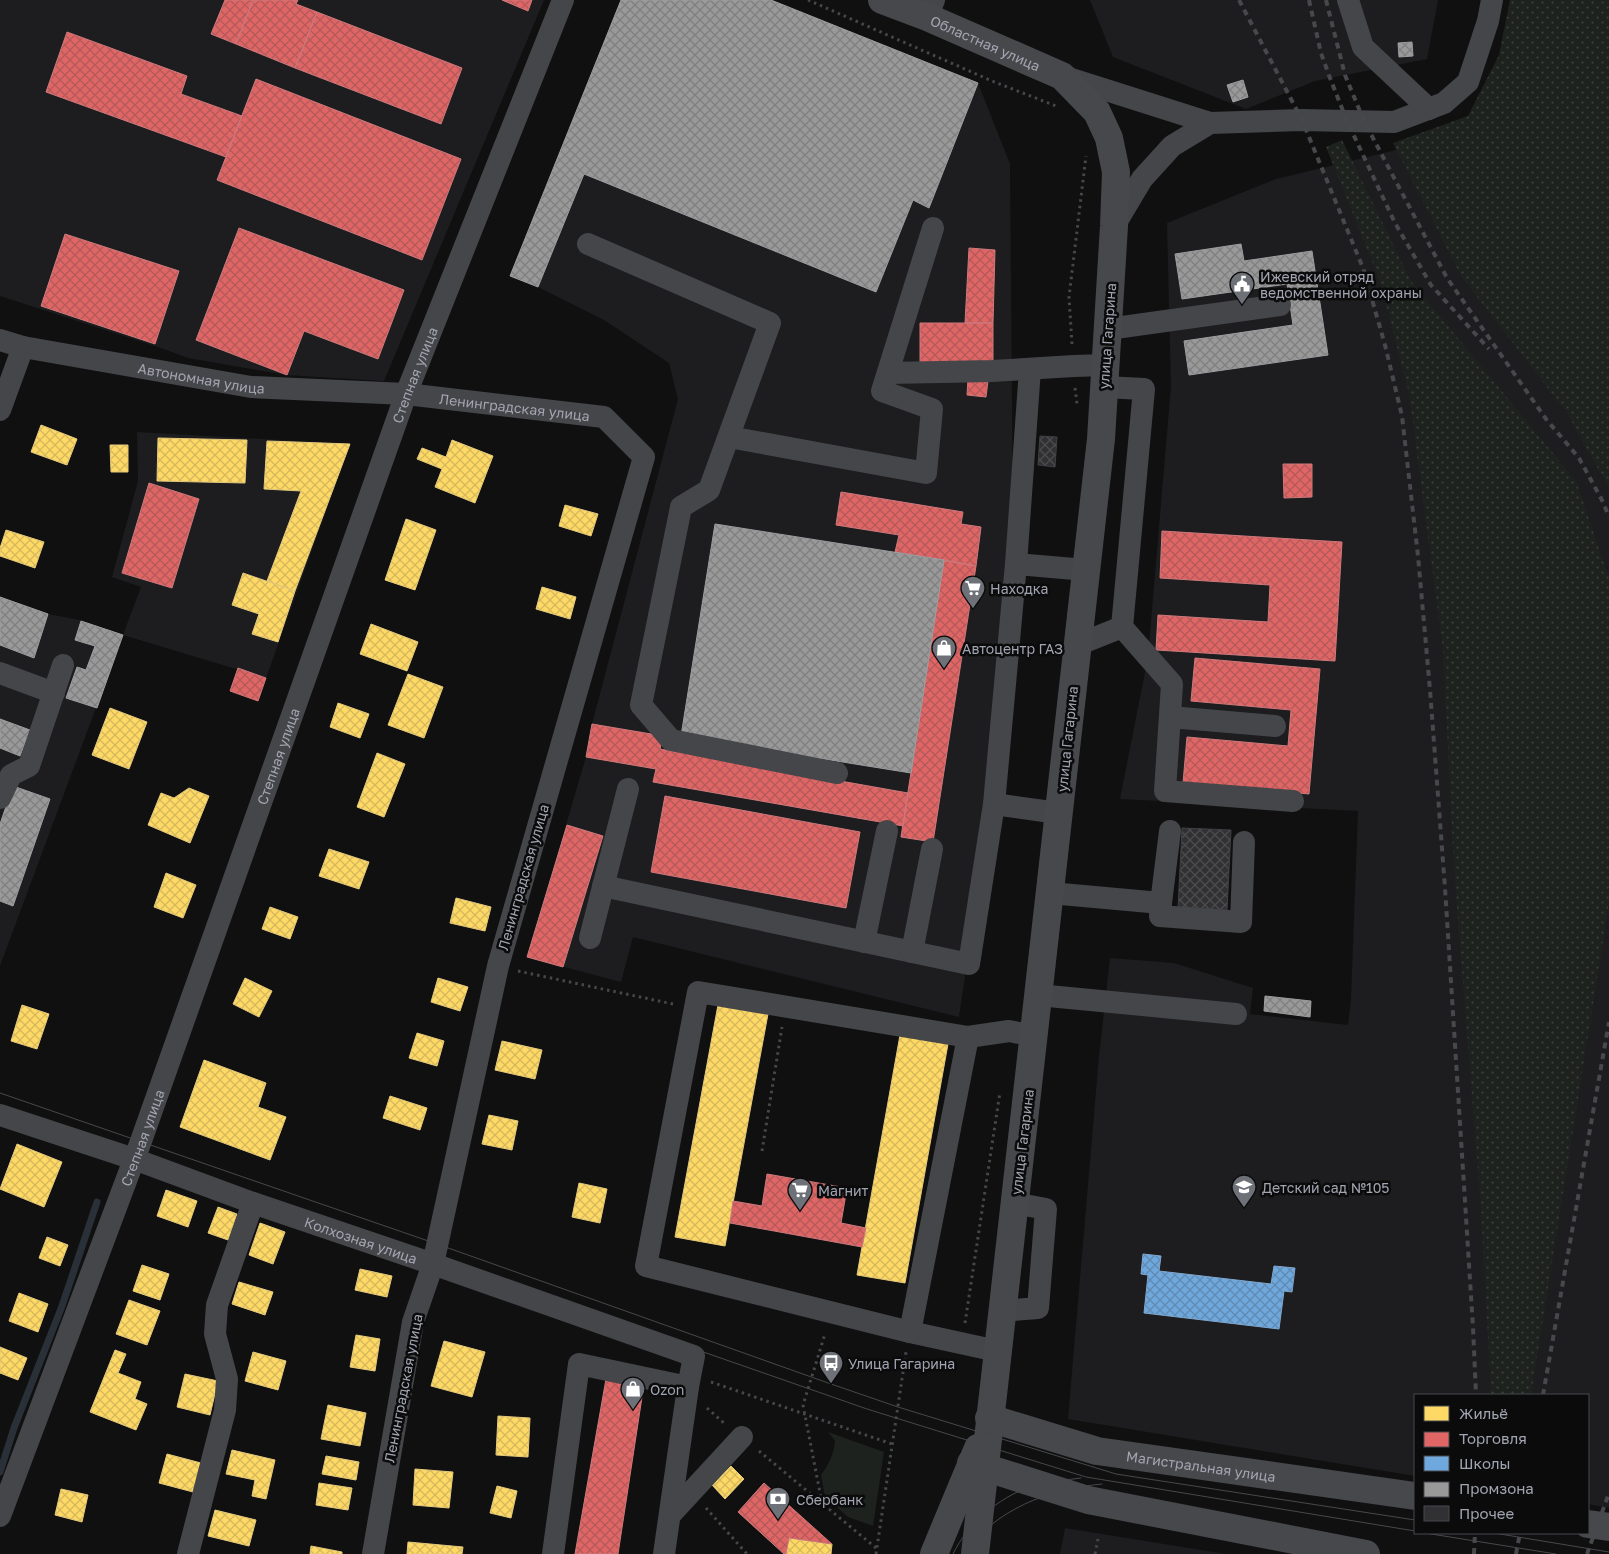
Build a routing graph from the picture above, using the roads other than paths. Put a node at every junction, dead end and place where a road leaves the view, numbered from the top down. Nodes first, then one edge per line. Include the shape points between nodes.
1 (563, 0) edge
2 (882, 0) edge
3 (1348, 0) edge
4 (1492, 0) edge
5 (931, 8) edge
6 (1062, 76) junction
7 (1429, 109) junction
8 (1210, 123) junction
9 (1114, 226) junction
10 (933, 228) dead end
11 (588, 244) dead end
12 (1280, 305) dead end
13 (1108, 329) junction
14 (0, 340) edge
15 (23, 346) junction
16 (1030, 369) junction
17 (888, 373) junction
18 (1104, 376) junction
19 (406, 394) junction
20 (0, 410) edge
21 (728, 437) junction
22 (1016, 564) junction
23 (1086, 570) junction
24 (1122, 628) junction
25 (1078, 644) junction
26 (63, 665) dead end
27 (0, 673) edge
28 (54, 693) junction
29 (1170, 717) junction
30 (1275, 726) dead end
31 (837, 773) dead end
32 (628, 789) dead end
33 (0, 798) edge
34 (1293, 801) dead end
35 (994, 804) junction
36 (1058, 813) junction
37 (887, 831) dead end
38 (1170, 832) dead end
39 (1244, 842) dead end
40 (932, 849) dead end
41 (603, 886) junction
42 (1050, 893) junction
43 (1161, 903) junction
44 (590, 938) dead end
45 (864, 942) junction
46 (912, 952) junction
47 (1038, 995) junction
48 (1236, 1014) dead end
49 (1034, 1036) junction
50 (968, 1037) junction
51 (0, 1115) edge
52 (134, 1159) junction
53 (253, 1203) junction
54 (1014, 1203) junction
55 (433, 1264) junction
56 (1002, 1311) junction
57 (910, 1332) junction
58 (997, 1351) junction
59 (689, 1385) junction
60 (989, 1418) junction
61 (742, 1437) road end
62 (978, 1465) junction
63 (1414, 1496) edge
64 (670, 1515) junction
65 (0, 1516) edge
66 (1589, 1524) edge
67 (1609, 1527) edge
68 (188, 1554) edge
69 (373, 1554) edge
70 (553, 1554) edge
71 (664, 1554) edge
72 (934, 1554) edge
73 (975, 1554) edge
74 (1366, 1554) edge

1 - 19 street, Степная улица
2 - 5 main road, Областная улица
3 - 7 street via 1363,47
4 - 7 street via 1468,82 1444,103
5 - 6 main road, Областная улица
6 - 8 street
6 - 9 main road, улица Гагарина via 1097,112 1109,138 1116,172
7 - 8 street via 1394,122
8 - 9 street via 1172,146 1142,179
9 - 13 main road, улица Гагарина
10 - 17 street
11 - 21 street via 770,323
12 - 13 street
13 - 18 main road, улица Гагарина
14 - 15 street, Автономная улица
15 - 19 street, Автономная улица via 251,387
15 - 20 street
16 - 17 street
16 - 18 street via 1074,366
16 - 22 street
17 - 21 street via 882,391 932,409 926,473
18 - 23 main road, улица Гагарина via 1101,439
18 - 24 street via 1144,389
19 - 52 street, Степная улица
19 - 55 street, Ленинградская улица via 604,417 644,456 498,966
21 - 31 street via 709,490 681,507 642,706 671,740
22 - 23 street
22 - 35 street
23 - 25 main road, улица Гагарина
24 - 25 street
24 - 29 street via 1172,684
25 - 36 main road, улица Гагарина
26 - 28 street
27 - 28 street
28 - 33 street via 29,766 11,775
29 - 30 street
29 - 34 street via 1165,791
32 - 41 street
35 - 36 street
35 - 46 street via 969,964
36 - 42 main road, улица Гагарина
37 - 45 street
38 - 43 street
39 - 43 street via 1240,922 1160,916
40 - 46 street
41 - 44 street
41 - 45 street
42 - 43 street
42 - 47 main road, улица Гагарина
45 - 46 street
47 - 48 street
47 - 49 main road, улица Гагарина
49 - 50 street via 1009,1031
49 - 54 main road, улица Гагарина
50 - 57 street
50 - 57 street via 698,992 646,1266
51 - 52 street, Колхозная улица
52 - 53 street, Колхозная улица
52 - 65 street, Степная улица
53 - 55 street, Колхозная улица
53 - 68 street via 217,1304 215,1334 227,1378 226,1410
54 - 56 main road, улица Гагарина
54 - 56 street via 1046,1209 1038,1308
55 - 59 street, Колхозная улица via 694,1356
55 - 69 street, Ленинградская улица via 413,1322
56 - 58 main road, улица Гагарина
57 - 58 street
58 - 60 main road, улица Гагарина
59 - 64 street
59 - 70 street via 579,1364
60 - 62 main road, улица Гагарина
60 - 63 main road, Магистральная улица via 1097,1451
61 - 64 street
62 - 72 main road, улица Гагарина
62 - 73 main road, улица Гагарина
62 - 74 main road via 1088,1500
64 - 71 street
66 - 67 main road, bridge

